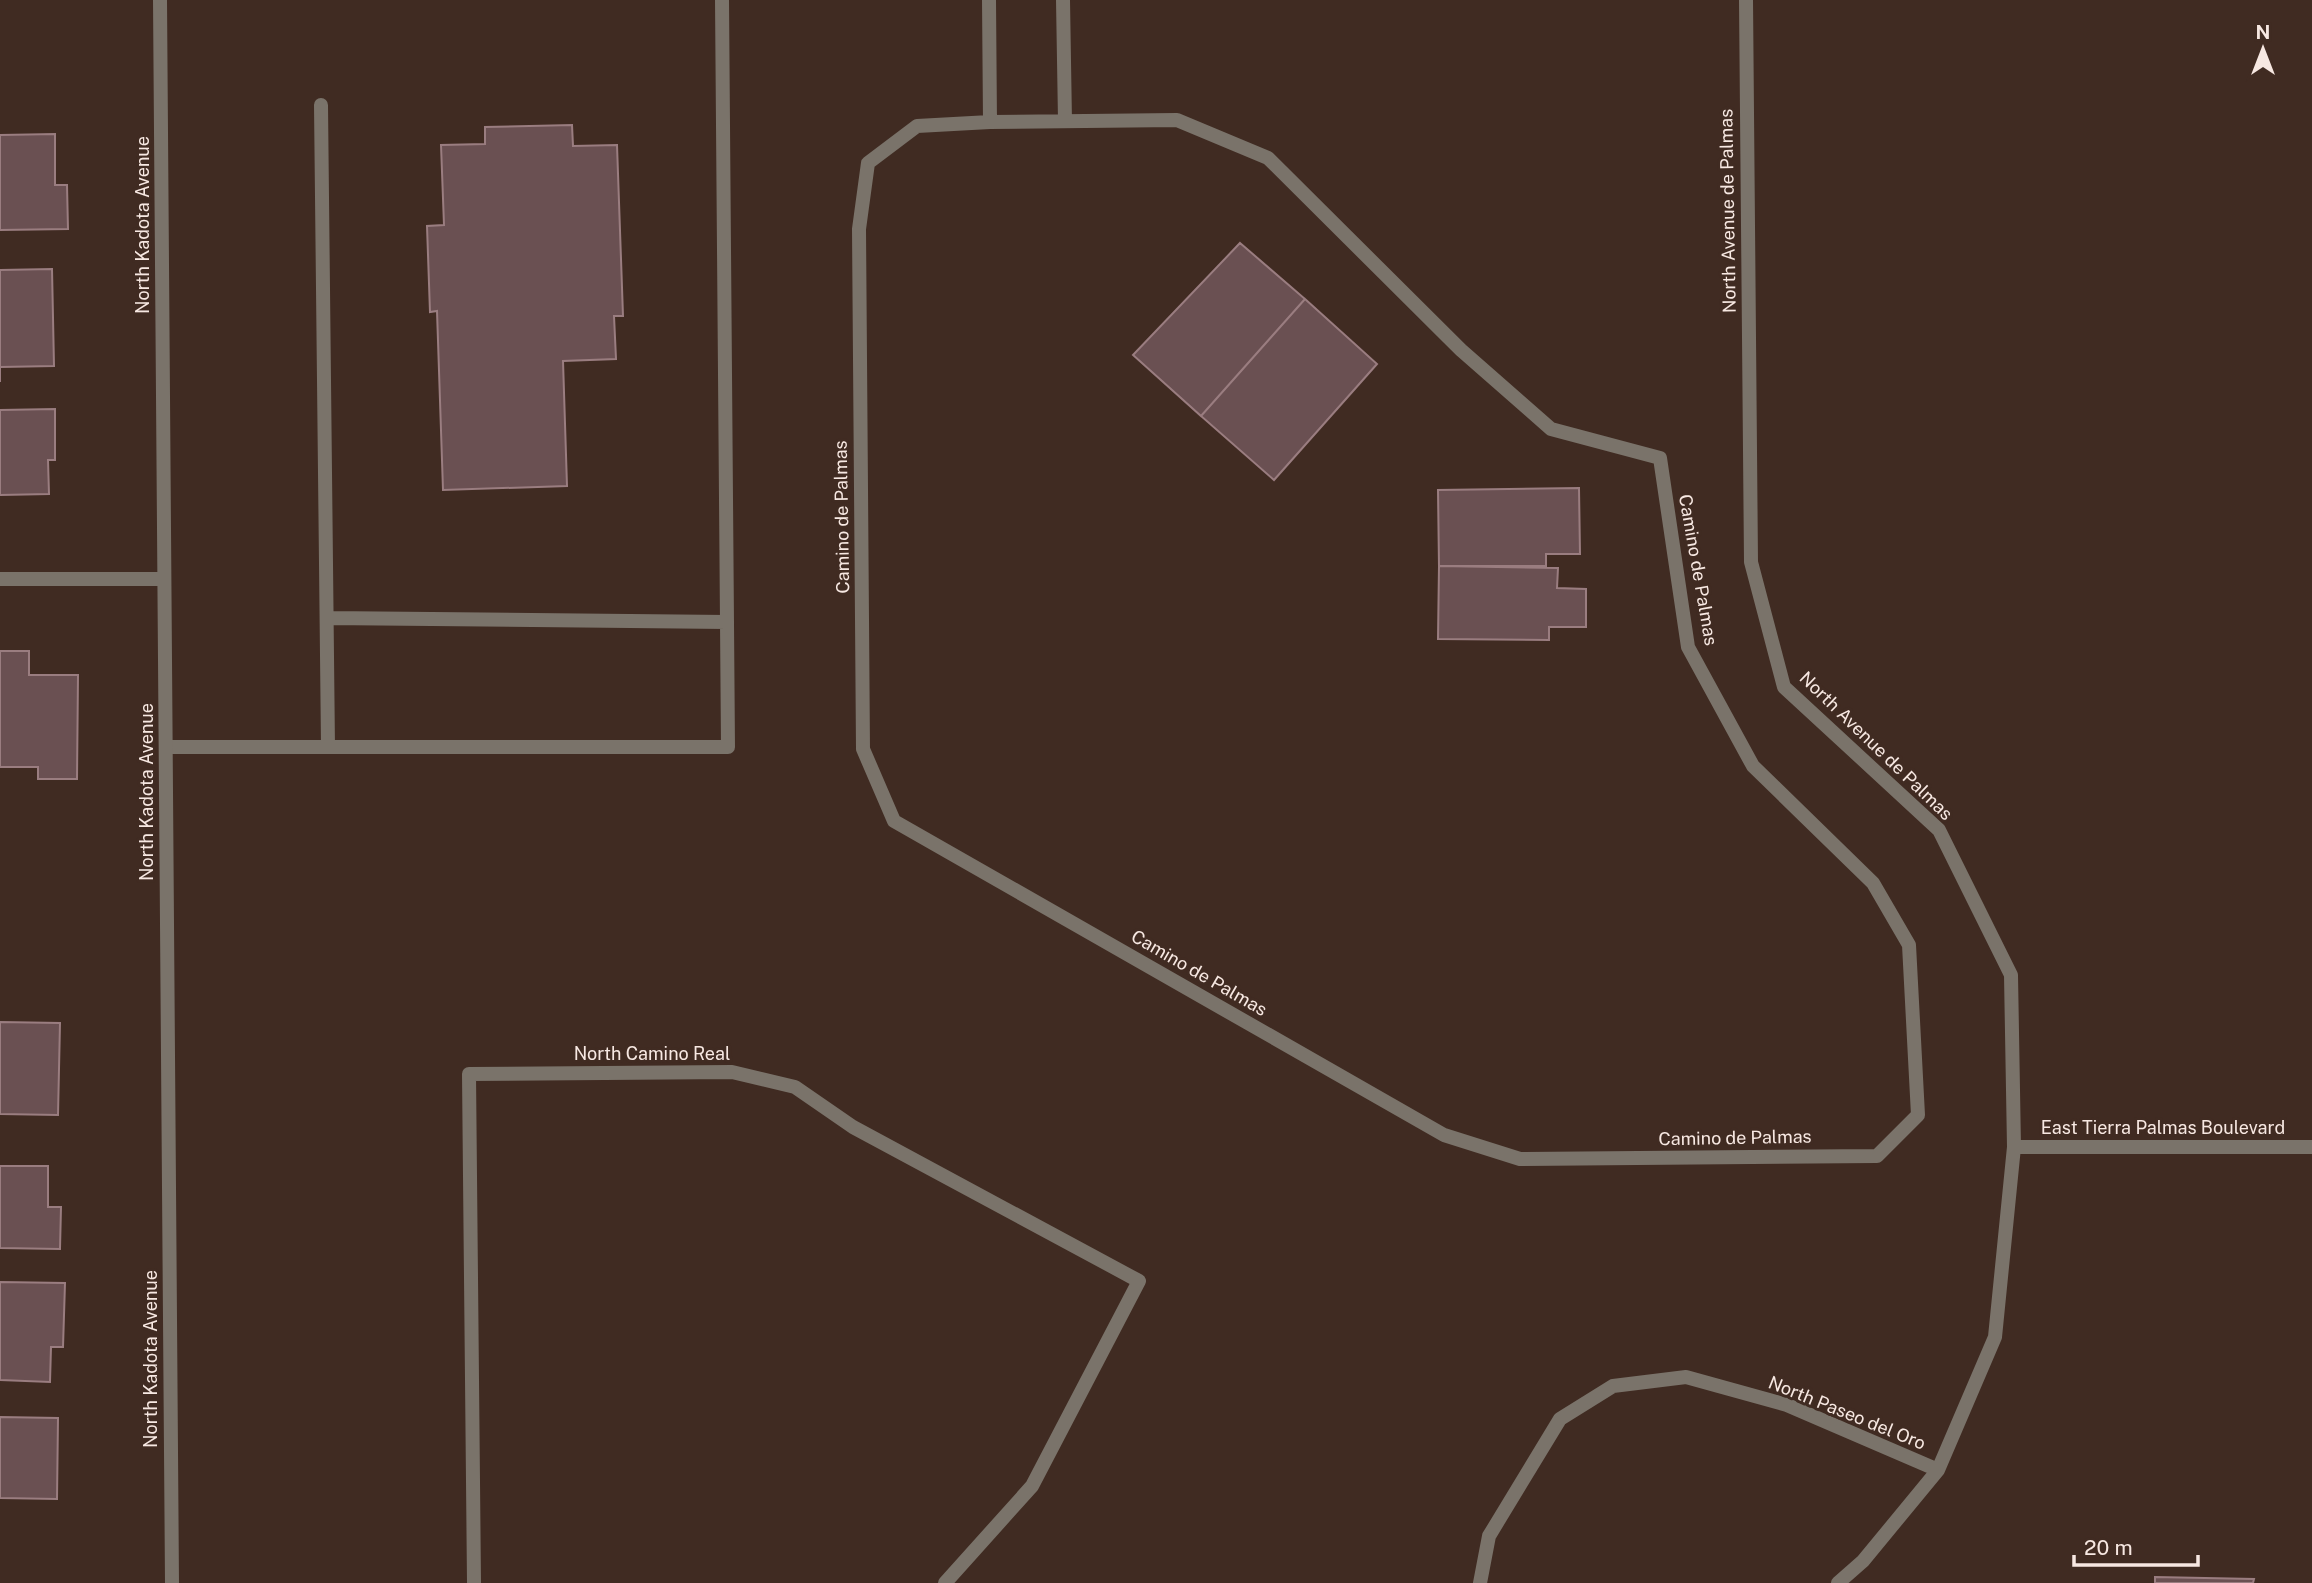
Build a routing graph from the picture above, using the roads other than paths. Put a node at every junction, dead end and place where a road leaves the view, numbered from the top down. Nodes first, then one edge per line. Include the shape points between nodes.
1 (160, 0) edge
2 (722, 0) edge
3 (989, 0) edge
4 (1063, 0) edge
5 (1746, 0) edge
6 (321, 105) dead end
7 (1065, 121) junction
8 (990, 122) junction
9 (0, 579) edge
10 (164, 579) junction
11 (327, 618) junction
12 (727, 622) junction
13 (166, 747) junction
14 (328, 747) junction
15 (2014, 1147) junction
16 (2312, 1147) edge
17 (1938, 1470) junction
18 (172, 1583) edge
19 (474, 1583) edge
20 (945, 1583) edge
21 (1480, 1583) edge
22 (1838, 1583) edge

1 - 10 street, North Kadota Avenue
2 - 12 street
3 - 8 street
4 - 7 street
5 - 15 street, North Avenue de Palmas via 1751,562 1784,687 1939,830 2011,975
6 - 11 street
7 - 8 street, Camino de Palmas
7 - 8 street, Camino de Palmas via 1177,120 1268,158 1461,350 1550,429 1660,458 1688,647 1753,766 1872,883 1909,945 1917,1115 1877,1156 1520,1160 1444,1135 894,821 863,749 860,216 868,163 917,126
9 - 10 street
10 - 13 street, North Kadota Avenue
11 - 12 street
11 - 14 street
12 - 14 street via 728,747
13 - 14 street
13 - 18 street, North Kadota Avenue
15 - 16 street, East Tierra Palmas Boulevard
15 - 17 street, North Avenue de Palmas via 1995,1337
17 - 21 street, North Paseo del Oro via 1787,1405 1686,1377 1613,1386 1560,1419 1489,1536
17 - 22 street, North Avenue de Palmas via 1863,1561
19 - 20 street, North Camino Real via 470,1074 732,1072 795,1087 853,1127 1139,1281 1032,1486

